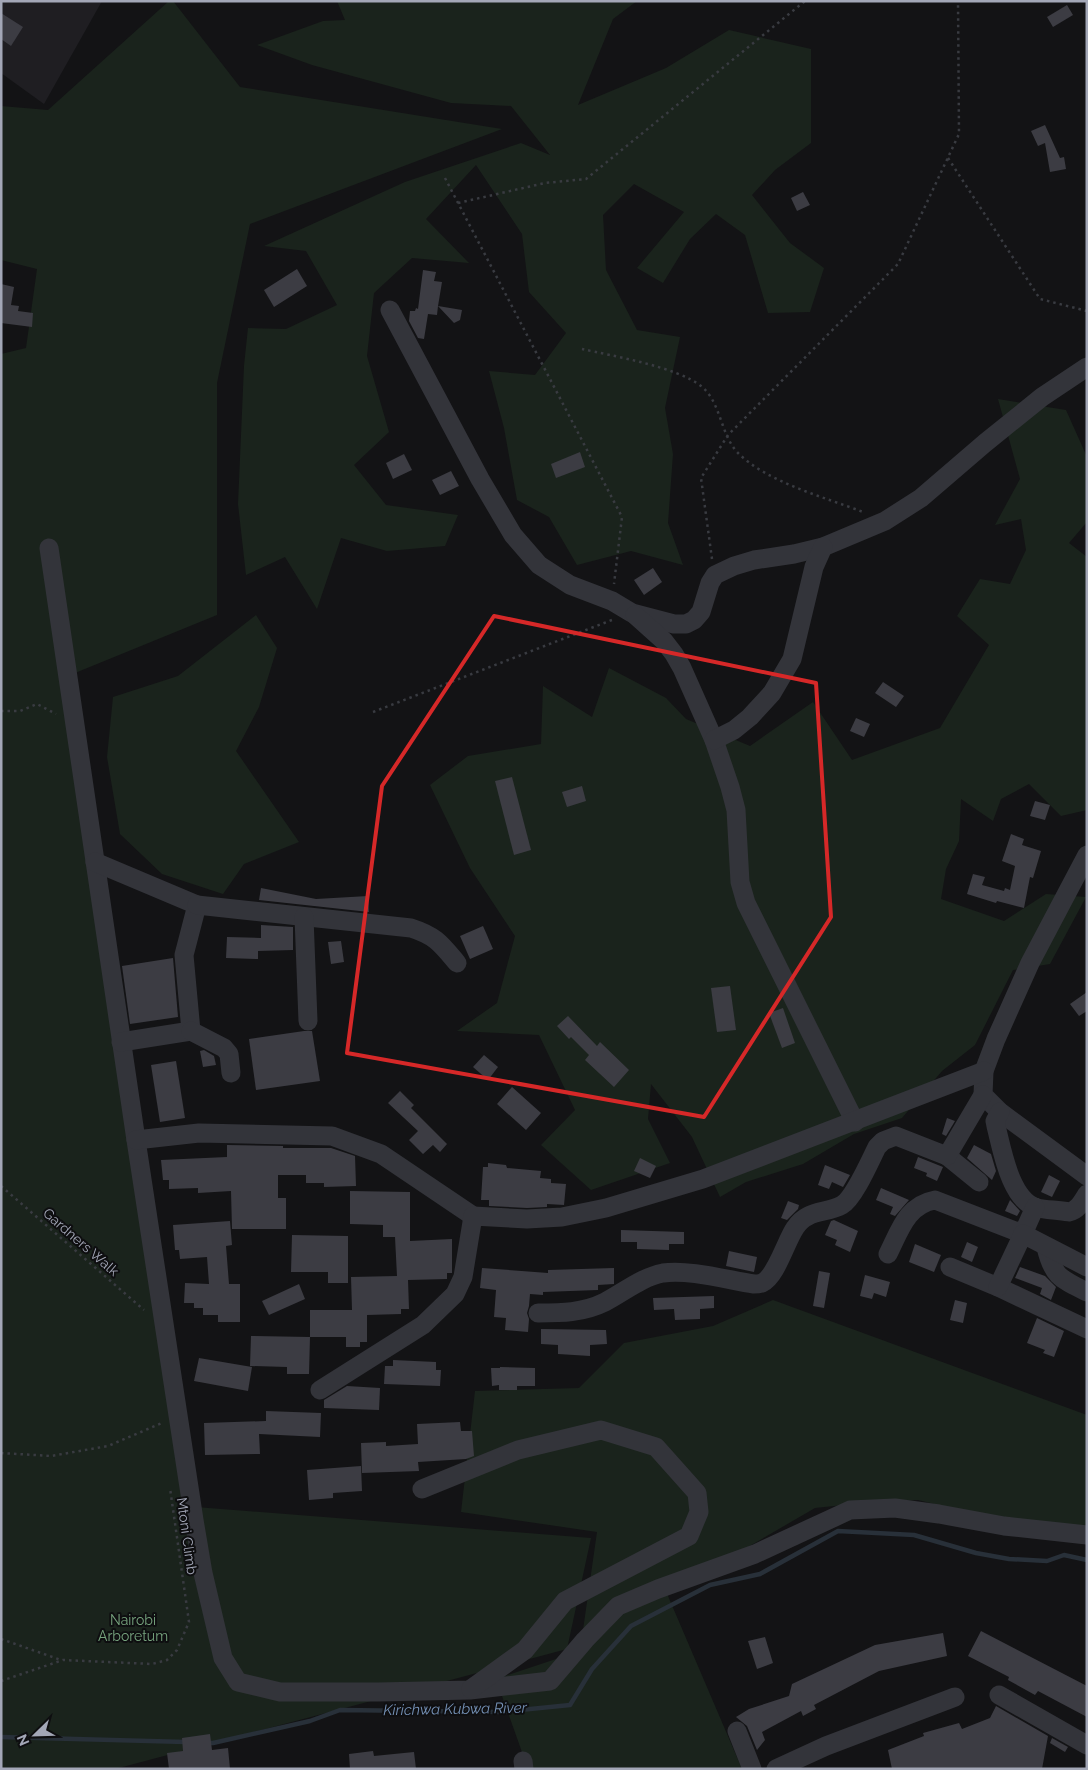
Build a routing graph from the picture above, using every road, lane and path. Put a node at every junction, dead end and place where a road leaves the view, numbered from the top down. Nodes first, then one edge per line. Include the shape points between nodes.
1 (805, 1) edge
2 (958, 1) edge
3 (948, 158) junction
4 (445, 178) dead end
5 (458, 203) junction
6 (390, 310) dead end
7 (1087, 311) edge
8 (582, 349) dead end
9 (1084, 367) edge
10 (728, 435) junction
11 (885, 521) junction
12 (823, 547) junction
13 (49, 548) dead end
14 (715, 575) junction
15 (612, 601) junction
16 (632, 613) junction
17 (374, 712) dead end
18 (714, 740) junction
19 (1087, 855) edge
20 (95, 862) junction
21 (197, 905) junction
22 (304, 917) junction
23 (457, 963) dead end
24 (308, 1021) dead end
25 (191, 1031) junction
26 (121, 1042) junction
27 (984, 1071) junction
28 (231, 1073) dead end
29 (983, 1095) junction
30 (1000, 1112) junction
31 (855, 1122) junction
32 (136, 1140) junction
33 (947, 1156) junction
34 (1087, 1176) edge
35 (979, 1182) dead end
36 (1, 1186) edge
37 (1087, 1194) edge
38 (1035, 1207) junction
39 (473, 1216) junction
40 (1023, 1234) junction
41 (1046, 1248) junction
42 (888, 1254) dead end
43 (950, 1267) dead end
44 (1087, 1267) edge
45 (998, 1287) junction
46 (1087, 1292) edge
47 (147, 1313) dead end
48 (538, 1313) dead end
49 (1087, 1329) edge
50 (320, 1390) dead end
51 (163, 1432) dead end
52 (1, 1453) edge
53 (170, 1487) dead end
54 (422, 1489) dead end
55 (1087, 1535) edge
56 (1, 1639) edge
57 (63, 1660) junction
58 (1, 1681) edge
59 (470, 1690) junction
60 (999, 1695) dead end
61 (954, 1697) dead end
62 (737, 1731) dead end
63 (1087, 1746) edge
64 (752, 1769) edge
65 (776, 1769) edge

1 - 5 path via 586,179 545,183
2 - 3 path via 959,134
3 - 7 path via 1040,299
3 - 10 path via 898,264
4 - 5 path
5 - 15 path via 622,517
6 - 15 street via 513,535 539,565 570,585
8 - 10 path via 670,371 700,385 711,396
9 - 11 street via 984,443 921,498
10 - 11 path via 736,451 760,471
10 - 14 path via 701,478
11 - 12 street
12 - 14 street via 754,560
12 - 18 street via 814,567 792,659 772,693 750,717
13 - 20 street
14 - 16 street via 701,612 686,624
15 - 16 street
16 - 17 path
16 - 18 street via 674,654
18 - 31 street via 736,810 740,882 746,903
19 - 27 street via 1030,962
20 - 21 street
20 - 26 street
21 - 22 street
21 - 25 street via 184,955
22 - 23 street via 411,928 427,933 439,942
22 - 24 street
25 - 26 street
25 - 28 street via 224,1048 229,1054
26 - 32 street
27 - 29 street
27 - 31 street
29 - 30 street
29 - 33 street
30 - 34 street
30 - 38 street via 995,1121 1011,1180 1020,1196
31 - 39 street via 702,1179 606,1208 562,1217
32 - 39 street via 199,1133 332,1136 381,1154
32 - 59 street via 203,1573 223,1658 238,1682 280,1692
33 - 35 street
33 - 48 street via 896,1136 883,1141 850,1198 841,1206 801,1220 770,1277 762,1283 664,1273 588,1308 568,1313
36 - 47 path, Gardners Walk
37 - 38 street via 1074,1211
38 - 40 street
39 - 50 street via 463,1277 456,1294 423,1325
40 - 41 street
40 - 42 street via 936,1200 924,1202 907,1216
40 - 45 street
41 - 44 street
41 - 46 street via 1050,1266 1057,1274
43 - 45 street
45 - 49 street
51 - 52 path via 162,1423 108,1446 52,1456
53 - 57 path, Mtoni Climb via 189,1622 177,1650 167,1660 152,1664
54 - 59 street via 518,1450 602,1430 656,1447 697,1494 699,1512 689,1536 565,1601 525,1650
55 - 59 street via 1004,1526 895,1508 850,1510 755,1554 618,1606 550,1681
56 - 57 path
57 - 58 path
60 - 63 street
61 - 65 street via 826,1746
62 - 64 street

